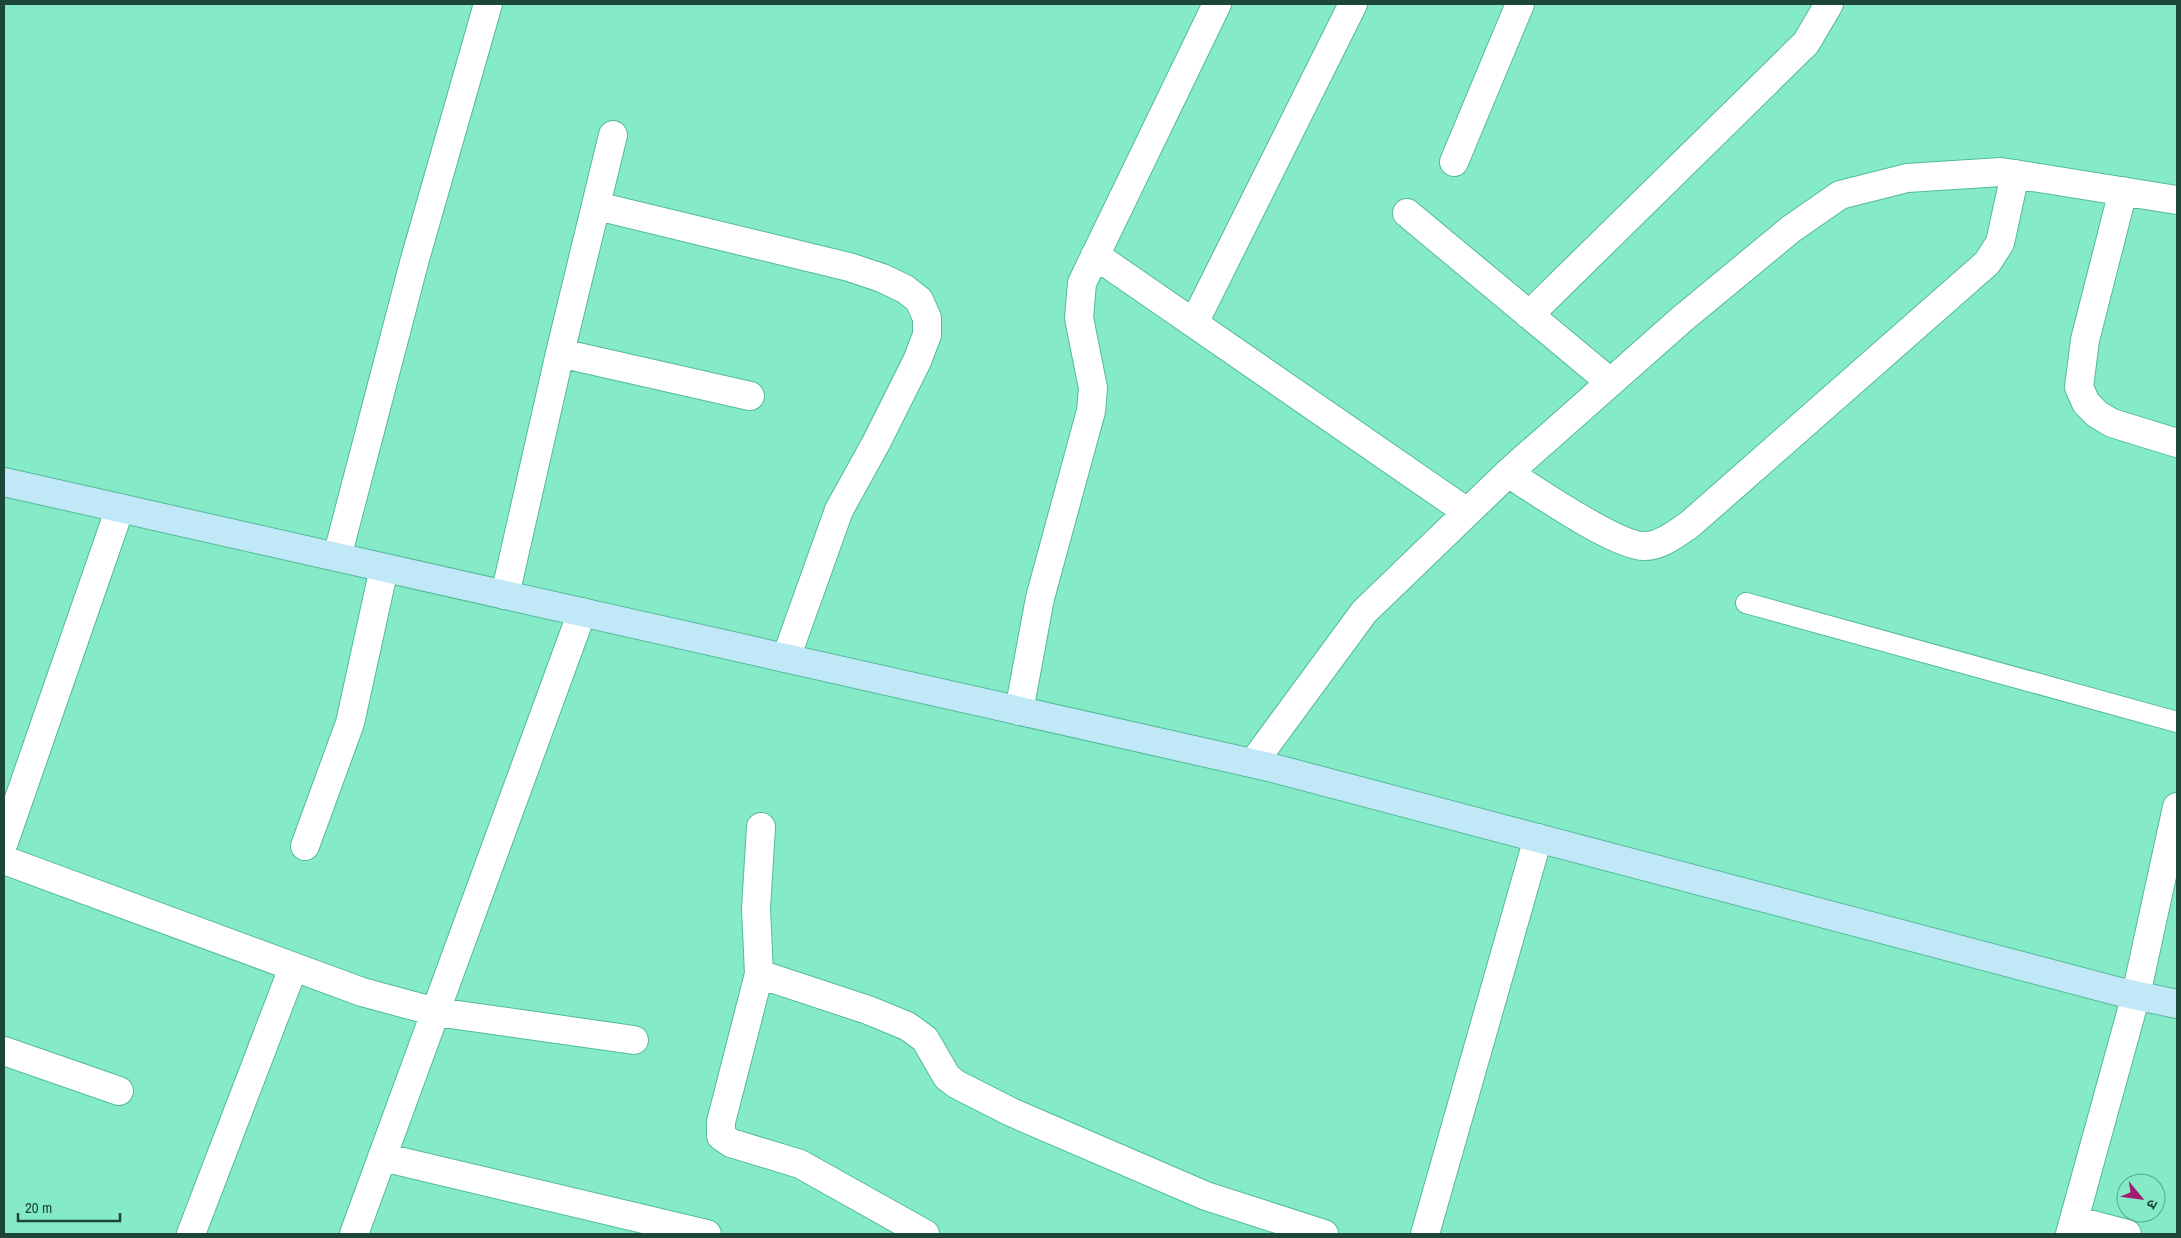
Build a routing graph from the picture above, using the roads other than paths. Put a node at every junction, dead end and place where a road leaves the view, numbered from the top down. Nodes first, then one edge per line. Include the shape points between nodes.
1 (488, 4) edge
2 (1217, 4) edge
3 (1354, 4) edge
4 (1520, 4) edge
5 (1829, 4) edge
6 (613, 135) dead end
7 (1454, 162) dead end
8 (2015, 174) junction
9 (2123, 191) junction
10 (2177, 200) edge
11 (597, 206) junction
12 (1406, 213) dead end
13 (1096, 255) junction
14 (1529, 315) junction
15 (1194, 323) junction
16 (560, 353) junction
17 (1610, 382) junction
18 (750, 396) dead end
19 (2177, 443) edge
20 (1508, 473) junction
21 (4, 482) edge
22 (120, 508) junction
23 (1467, 512) junction
24 (337, 557) junction
25 (384, 568) junction
26 (505, 595) junction
27 (1746, 604) dead end
28 (582, 612) junction
29 (786, 658) junction
30 (1019, 711) junction
31 (2177, 722) edge
32 (1253, 763) junction
33 (2177, 806) edge
34 (760, 827) dead end
35 (1538, 838) junction
36 (4, 842) edge
37 (305, 846) dead end
38 (4, 860) edge
39 (293, 968) junction
40 (759, 974) junction
41 (2136, 995) junction
42 (2177, 1004) edge
43 (436, 1012) junction
44 (634, 1040) dead end
45 (4, 1052) edge
46 (119, 1091) dead end
47 (382, 1157) junction
48 (2072, 1227) edge
49 (191, 1234) edge
50 (354, 1234) edge
51 (707, 1234) edge
52 (925, 1234) edge
53 (1324, 1234) edge
54 (1425, 1234) edge
55 (2127, 1234) edge

1 - 24 street via 415,259
2 - 13 street
3 - 15 street
4 - 7 street
5 - 14 street via 1806,43
6 - 11 street
8 - 9 street
8 - 17 street via 2001,172 1907,178 1840,195 1791,229
8 - 20 street via 2000,244 1987,263 1690,525 1669,539 1645,546 1616,539
9 - 10 street
9 - 19 street via 2085,340 2079,387 2086,403 2112,423
11 - 16 street
11 - 29 street via 849,267 882,278 919,300 927,318 927,334 917,362 839,510
12 - 14 street
13 - 15 street
13 - 30 street via 1082,283 1079,318 1093,388 1091,411 1040,598
14 - 17 street
15 - 23 street
16 - 18 street
16 - 26 street
17 - 20 street
20 - 23 street
21 - 22 main road
22 - 24 main road
22 - 36 street
23 - 32 street via 1364,612
24 - 25 main road
25 - 26 main road
25 - 37 street via 350,723
26 - 28 main road
27 - 31 lane
28 - 29 main road
28 - 43 street
29 - 30 main road
30 - 32 main road
32 - 35 main road
33 - 41 street
34 - 40 street via 756,908
35 - 41 main road
35 - 54 street
38 - 39 street
39 - 43 street via 362,992
39 - 49 street
40 - 52 street via 723,1114 722,1136 731,1143 800,1164
40 - 53 street via 907,1026 925,1039 947,1078 1011,1112 1206,1196
41 - 42 main road
41 - 48 street
43 - 44 street
43 - 47 street
45 - 46 street
47 - 50 street
47 - 51 street
48 - 55 street

